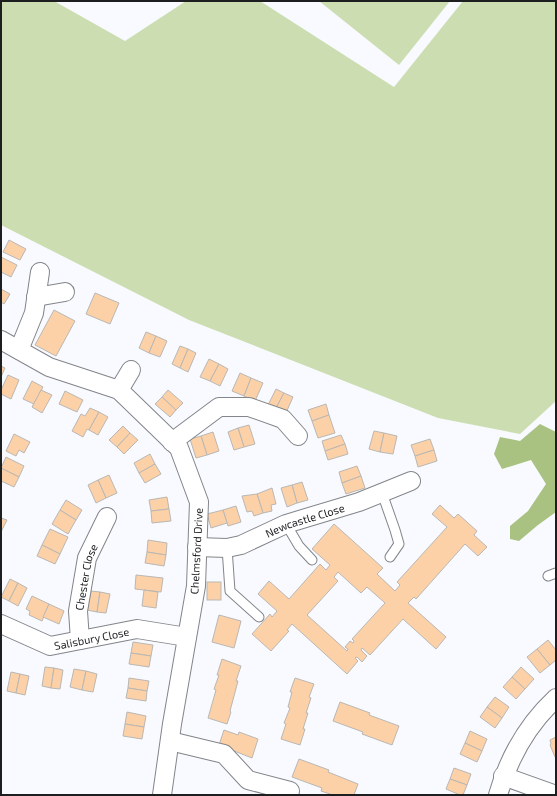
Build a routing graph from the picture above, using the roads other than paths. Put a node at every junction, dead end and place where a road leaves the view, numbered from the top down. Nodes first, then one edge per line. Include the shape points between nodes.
1 (40, 272) dead end
2 (65, 292) dead end
3 (36, 297) junction
4 (1, 340) edge
5 (19, 350) junction
6 (131, 370) dead end
7 (119, 390) junction
8 (298, 436) dead end
9 (172, 442) junction
10 (411, 481) dead end
11 (382, 493) junction
12 (107, 517) dead end
13 (286, 524) junction
14 (197, 547) junction
15 (227, 548) junction
16 (390, 557) dead end
17 (312, 560) dead end
18 (260, 617) dead end
19 (1, 624) edge
20 (187, 637) junction
21 (80, 640) junction
22 (556, 698) edge
23 (170, 742) junction
24 (503, 776) junction
25 (290, 791) dead end
26 (162, 795) edge
27 (498, 795) edge
28 (556, 795) edge

1 - 3 street
2 - 3 street
3 - 5 street via 34,313
4 - 5 street, Chelmsford Drive
5 - 7 street, Chelmsford Drive via 49,367
6 - 7 street
7 - 9 street, Chelmsford Drive
8 - 9 street via 283,419 249,408 219,408
9 - 14 street, Chelmsford Drive via 179,448 199,502
10 - 11 street, Newcastle Close
11 - 13 street, Newcastle Close
11 - 16 lane via 399,544
12 - 21 street, Chester Close via 87,558 78,610
13 - 15 street, Newcastle Close via 241,545
13 - 17 lane via 299,546
14 - 15 street, Newcastle Close
14 - 20 street, Chelmsford Drive via 196,586
15 - 18 lane via 230,591
19 - 21 street, Salisbury Close via 50,646
20 - 21 street, Salisbury Close via 137,630
20 - 23 street, Chelmsford Drive
22 - 24 street via 526,733
23 - 25 street via 224,754 248,780
23 - 26 street, Chelmsford Drive
24 - 27 street
24 - 28 street

